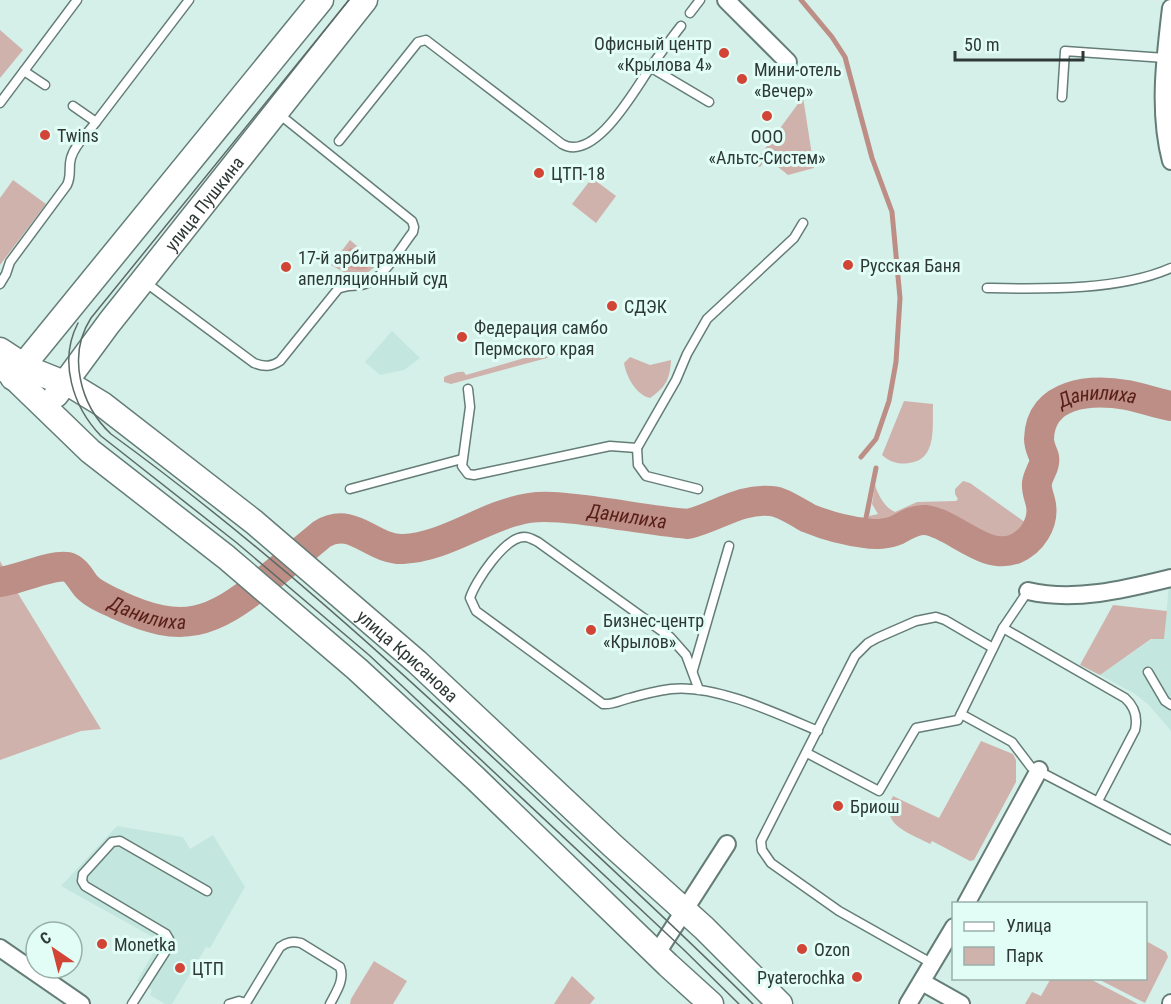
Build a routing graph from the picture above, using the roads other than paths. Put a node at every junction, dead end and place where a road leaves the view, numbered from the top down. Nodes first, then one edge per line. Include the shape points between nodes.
1 (76, 0) edge
2 (189, 0) edge
3 (321, 0) edge
4 (365, 0) edge
5 (700, 0) edge
6 (726, 0) edge
7 (1171, 8) edge
8 (690, 13) dead end
9 (681, 26) dead end
10 (1165, 58) junction
11 (788, 62) dead end
12 (650, 67) junction
13 (24, 71) junction
14 (45, 85) dead end
15 (1062, 97) dead end
16 (709, 102) dead end
17 (0, 103) edge
18 (73, 106) dead end
19 (1168, 111) edge
20 (276, 112) junction
21 (96, 122) junction
22 (339, 141) dead end
23 (1171, 161) edge
24 (803, 223) dead end
25 (1171, 268) edge
26 (142, 280) junction
27 (0, 284) edge
28 (987, 288) dead end
29 (0, 350) edge
30 (9, 371) edge
31 (65, 383) junction
32 (468, 388) dead end
33 (45, 408) junction
34 (637, 448) junction
35 (462, 459) junction
36 (350, 489) dead end
37 (698, 489) dead end
38 (729, 546) dead end
39 (1171, 578) edge
40 (1028, 591) joint
41 (1003, 628) junction
42 (993, 648) junction
43 (693, 670) junction
44 (1148, 672) dead end
45 (699, 690) junction
46 (1171, 705) edge
47 (961, 714) junction
48 (818, 731) junction
49 (807, 753) junction
50 (1039, 770) junction
51 (1098, 801) junction
52 (1171, 840) edge
53 (727, 844) dead end
54 (207, 891) dead end
55 (967, 902) edge
56 (684, 910) junction
57 (952, 931) edge
58 (0, 948) edge
59 (657, 953) junction
60 (933, 964) junction
61 (922, 982) junction
62 (81, 1004) edge
63 (132, 1004) edge
64 (229, 1004) edge
65 (245, 1004) edge
66 (330, 1004) edge
67 (711, 1004) edge
68 (780, 1004) edge
69 (908, 1004) edge
70 (961, 1004) edge

1 - 13 lane
2 - 21 lane
3 - 30 main road, улица Пушкина
4 - 20 main road, улица Пушкина
5 - 8 lane
6 - 11 street
7 - 10 street
9 - 12 lane
10 - 15 lane via 1065,51
10 - 19 street
12 - 16 lane
12 - 22 lane via 612,124 573,148 562,144 422,40
13 - 14 lane
13 - 17 lane
18 - 21 lane
19 - 23 street via 1166,140
20 - 26 main road, улица Пушкина
20 - 26 lane via 412,220 413,232 381,274 366,284 338,289 280,361 271,366 254,363
21 - 27 lane via 74,150 67,185 10,262
24 - 34 lane via 794,238 707,319
25 - 28 lane via 1136,279 1086,286
26 - 31 main road, улица Пушкина
29 - 30 main road, улица Крисанова
30 - 31 main road, улица Крисанова
30 - 33 main road, улица Крисанова
31 - 33 main road, улица Пушкина
31 - 56 main road, улица Крисанова via 102,404 254,522 417,662
32 - 35 lane via 470,414
33 - 59 main road, улица Крисанова via 90,451 226,557 348,661
34 - 35 lane via 610,446 474,475 464,471
34 - 37 lane via 638,465 646,476
35 - 36 lane
38 - 43 lane
39 - 40 street via 1098,593 1047,595
40 - 41 lane
41 - 42 lane
41 - 51 lane via 1125,698 1133,707 1137,717 1135,730
42 - 47 lane
42 - 48 lane via 936,617 877,638 855,656
43 - 45 lane
43 - 45 lane via 670,637 531,539 517,538 504,547 472,593 471,603 476,611 603,704 658,691
44 - 46 lane
45 - 48 lane via 753,704
47 - 49 lane via 958,720 916,729 879,791
47 - 50 lane via 1012,742 1031,767
48 - 49 lane
49 - 60 lane via 763,834 764,856 839,911
50 - 51 lane
50 - 55 street
51 - 52 lane
53 - 56 street
54 - 63 lane via 120,841 112,842 83,874 85,886 169,939 169,946
56 - 59 street
56 - 68 main road, улица Крисанова
57 - 60 street
58 - 62 street
59 - 67 main road, улица Крисанова
60 - 61 street
61 - 69 street
61 - 70 street
64 - 65 lane
65 - 66 lane via 287,942 301,943 340,967 341,980

